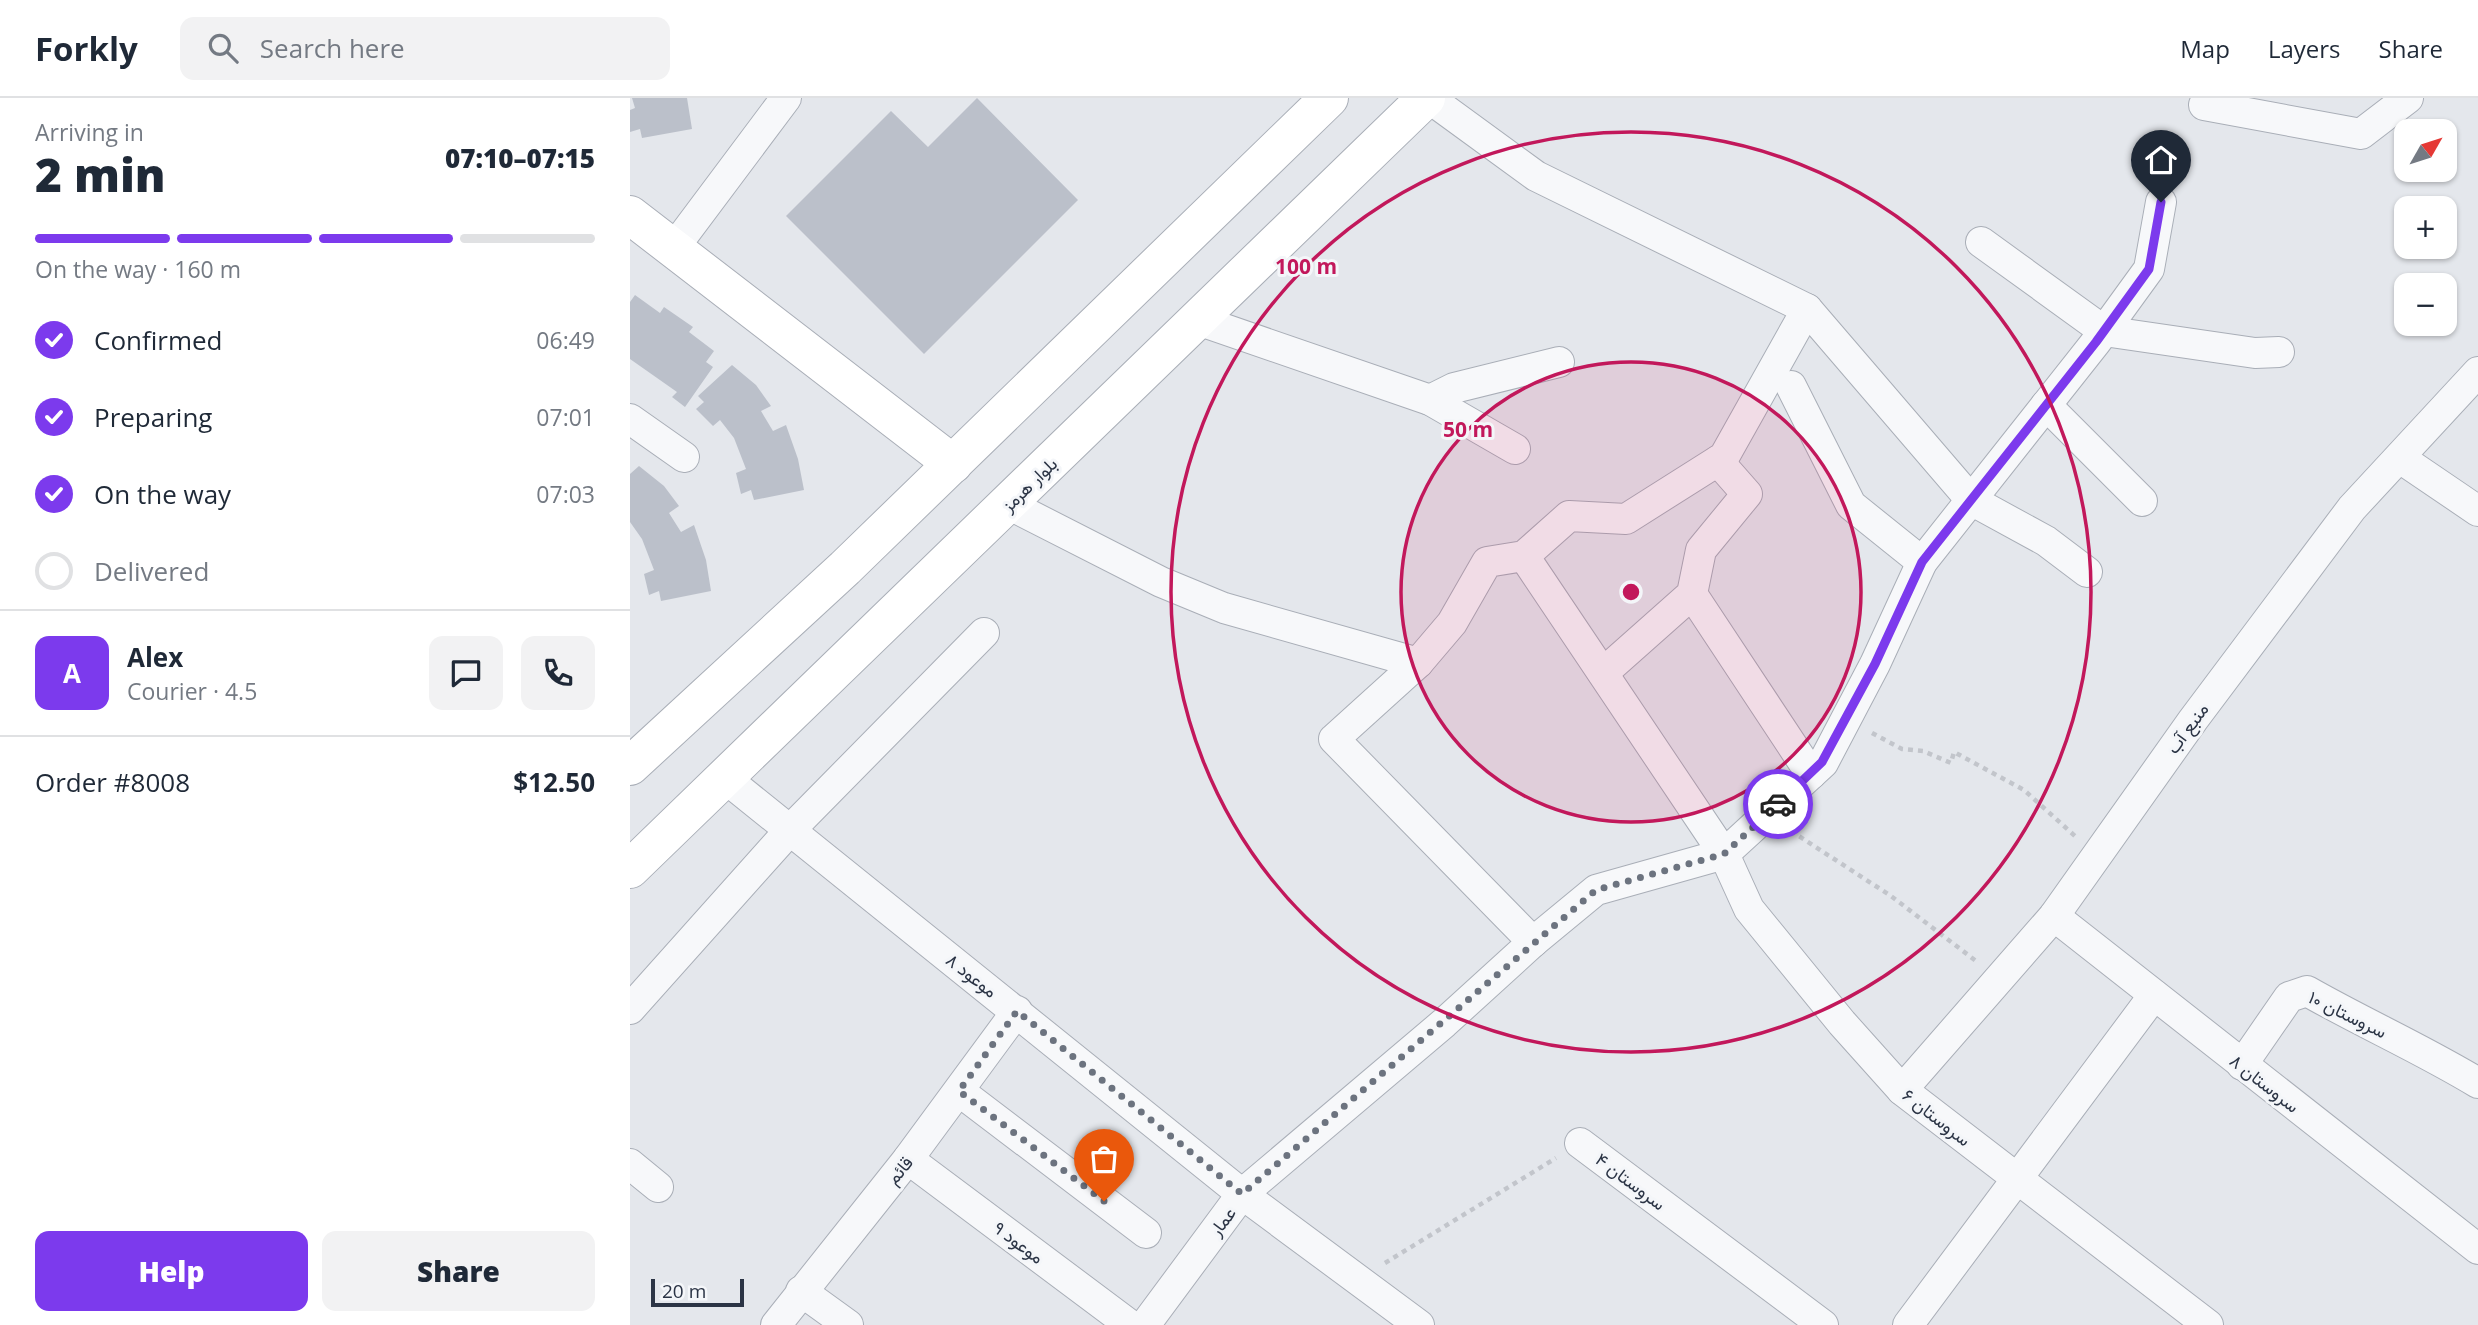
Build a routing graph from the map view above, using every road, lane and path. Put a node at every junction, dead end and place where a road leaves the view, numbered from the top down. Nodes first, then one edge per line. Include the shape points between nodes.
1 (786, 98) edge
2 (1329, 98) edge
3 (1428, 98) edge
4 (2408, 98) edge
5 (2204, 105) dead end
6 (2161, 202) dead end
7 (630, 215) edge
8 (1981, 242) dead end
9 (673, 249) junction
10 (1807, 309) junction
11 (1198, 320) junction
12 (2104, 331) junction
13 (2279, 352) dead end
14 (1559, 362) dead end
15 (2478, 372) edge
16 (1791, 386) dead end
17 (1430, 400) junction
18 (2046, 405) junction
19 (630, 419) edge
20 (1515, 449) dead end
21 (684, 457) dead end
22 (2400, 458) junction
23 (1717, 461) junction
24 (953, 464) junction
25 (1971, 499) junction
26 (2142, 501) dead end
27 (1008, 504) junction
28 (2478, 511) edge
29 (1524, 556) junction
30 (1922, 562) junction
31 (2087, 572) dead end
32 (1692, 594) junction
33 (984, 633) dead end
34 (1418, 663) junction
35 (1603, 673) junction
36 (1846, 719) junction
37 (630, 766) edge
38 (1811, 774) junction
39 (726, 778) junction
40 (1766, 815) junction
41 (790, 830) junction
42 (1724, 854) junction
43 (2097, 855) junction
44 (630, 869) edge
45 (2054, 916) junction
46 (1533, 942) junction
47 (2000, 978) junction
48 (2154, 995) junction
49 (630, 1009) edge
50 (1017, 1011) junction
51 (2242, 1065) junction
52 (2478, 1083) edge
53 (1902, 1090) junction
54 (959, 1091) junction
55 (1580, 1143) joint
56 (908, 1159) junction
57 (630, 1164) edge
58 (2017, 1179) junction
59 (658, 1187) dead end
60 (1242, 1194) junction
61 (1146, 1233) dead end
62 (2478, 1249) edge
63 (1357, 1280) junction
64 (801, 1292) junction
65 (776, 1325) edge
66 (848, 1325) edge
67 (1130, 1325) edge
68 (1145, 1325) edge
69 (1419, 1325) edge
70 (1823, 1325) edge
71 (1908, 1325) edge
72 (2208, 1325) edge

1 - 9 street
2 - 24 main road
3 - 10 street via 1536,176
3 - 11 main road, بلوار هرمز
4 - 5 street via 2361,134
6 - 12 street, عمار via 2149,269
7 - 9 main road
8 - 12 street
9 - 24 main road
10 - 23 street via 1724,457
10 - 25 street
11 - 17 street
11 - 27 main road, بلوار هرمز
12 - 13 street via 2255,353
12 - 18 street, عمار
14 - 17 street via 1454,388
15 - 22 street, منبع آب
16 - 30 street via 1852,505
17 - 20 street
18 - 25 street, عمار
18 - 26 street
19 - 21 street
22 - 28 street
22 - 43 street, منبع آب via 2352,508
23 - 29 street via 1626,519 1569,516
23 - 32 street via 1747,494 1701,550
24 - 37 main road
25 - 30 street, عمار
25 - 31 street via 2046,541
27 - 34 street via 1161,582 1224,608
27 - 39 main road, بلوار هرمز
29 - 34 street via 1487,562 1452,623
29 - 35 street, سروستان ۶
30 - 36 street, عمار
32 - 35 street
32 - 38 street
33 - 41 street
34 - 46 street via 1334,739
35 - 42 street, سروستان ۶
36 - 38 street, عمار
36 - 43 path via 1902,749 1923,751 1951,763 1954,752 2024,790
38 - 40 street, عمار
39 - 41 street, موعود ۸
39 - 44 main road, بلوار هرمز
40 - 42 street, عمار
40 - 47 path via 1891,897
41 - 49 street
41 - 50 street, موعود ۸
42 - 46 street, عمار via 1596,890
42 - 53 street, سروستان ۶ via 1749,909
43 - 45 street, منبع آب
45 - 47 street, منبع آب
45 - 48 street, سروستان ۸
46 - 60 street, عمار
47 - 53 street, منبع آب
48 - 51 street, سروستان ۸
48 - 58 street
50 - 54 street, قائم
50 - 60 street, موعود ۸
51 - 52 street, سروستان ۱۰ via 2289,997 2307,990
51 - 62 street, سروستان ۸
53 - 58 street, سروستان ۶
54 - 56 street, قائم
54 - 61 street
55 - 63 path, سروستان ۴
55 - 70 street, سروستان ۴
56 - 64 street, قائم
56 - 67 street, موعود ۹
57 - 59 street
58 - 71 street
58 - 72 street, سروستان ۶
60 - 63 street, موعود ۸
60 - 68 street, عمار
63 - 69 street, موعود ۸
64 - 65 street, قائم
64 - 66 street

